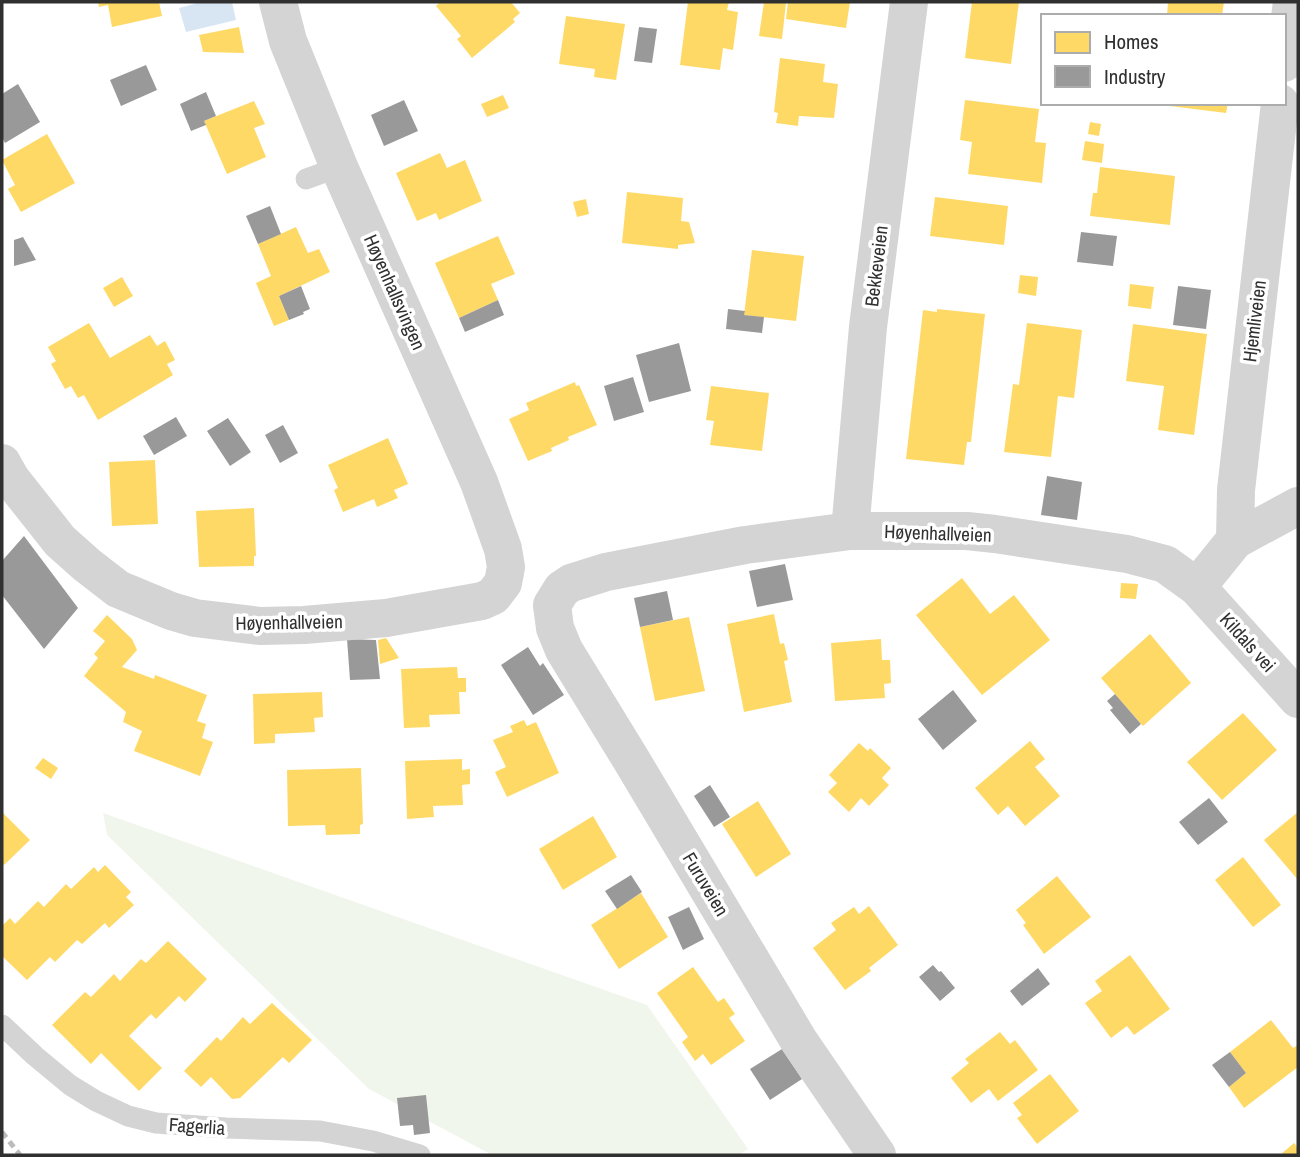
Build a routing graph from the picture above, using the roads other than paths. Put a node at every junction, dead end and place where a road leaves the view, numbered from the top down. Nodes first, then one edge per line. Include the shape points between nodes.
1 (278, 2) edge
2 (909, 2) edge
3 (1292, 2) edge
4 (1286, 48) edge
5 (1280, 105) edge
6 (2, 463) edge
7 (1298, 506) edge
8 (850, 531) junction
9 (1235, 540) junction
10 (503, 583) joint
11 (1197, 587) junction
12 (552, 605) joint
13 (1298, 699) edge
14 (2, 1025) edge
15 (420, 1155) edge
16 (877, 1155) edge

1 - 10 street, Høyenhallsvingen via 323,173 479,482 503,549
2 - 8 street, Bekkeveien via 868,327
3 - 4 street
5 - 9 street, Hjemliveien via 1236,490
6 - 10 street, Høyenhallveien via 60,541 87,565 118,589 195,618 260,626 386,618 482,601
7 - 9 street
8 - 11 street, Høyenhallveien via 976,532 1127,554 1166,564
8 - 12 street, Høyenhallveien via 745,545 606,572 571,583
9 - 11 street
11 - 13 street, Kildals vei
12 - 16 street, Furuveien via 559,640 578,676 799,1041
14 - 15 lane, Fagerlia via 70,1085 128,1116 156,1123 320,1131

